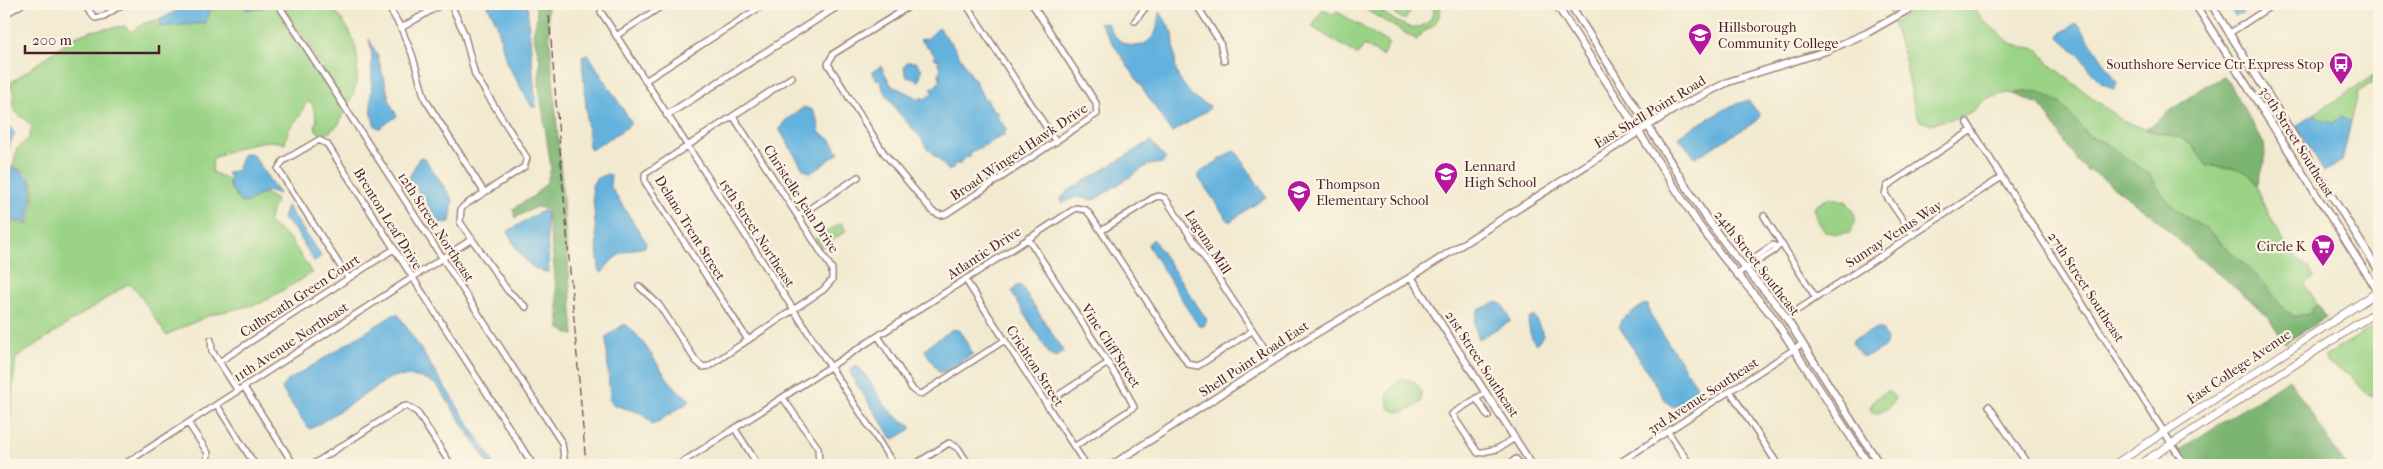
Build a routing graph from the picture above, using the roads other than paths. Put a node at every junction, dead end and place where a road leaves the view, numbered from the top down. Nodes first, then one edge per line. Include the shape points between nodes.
1 (22, 4) edge
2 (83, 4) edge
3 (123, 4) edge
4 (278, 4) edge
5 (387, 4) edge
6 (442, 4) edge
7 (447, 4) edge
8 (665, 4) edge
9 (765, 4) edge
10 (840, 4) edge
11 (912, 4) edge
12 (966, 4) edge
13 (1032, 4) edge
14 (1148, 4) edge
15 (1196, 4) edge
16 (1556, 4) edge
17 (1570, 4) edge
18 (1918, 4) edge
19 (2195, 4) edge
20 (2211, 4) edge
21 (2274, 4) edge
22 (601, 12) dead end
23 (4, 15) edge
24 (1135, 21) dead end
25 (400, 28) junction
26 (2230, 33) junction
27 (616, 36) junction
28 (1224, 61) dead end
29 (792, 77) dead end
30 (645, 81) junction
31 (667, 115) junction
32 (733, 116) junction
33 (1967, 122) dead end
34 (1649, 125) junction
35 (1972, 130) junction
36 (1640, 131) junction
37 (1056, 142) junction
38 (687, 146) junction
39 (858, 176) dead end
40 (2002, 178) junction
41 (484, 192) junction
42 (798, 216) junction
43 (1764, 216) dead end
44 (1101, 232) junction
45 (1913, 235) junction
46 (1028, 238) junction
47 (472, 239) junction
48 (1779, 245) junction
49 (394, 249) junction
50 (443, 258) junction
51 (1746, 268) junction
52 (2379, 271) edge
53 (1737, 274) junction
54 (1411, 277) junction
55 (348, 278) junction
56 (412, 278) junction
57 (965, 279) junction
58 (639, 286) dead end
59 (2379, 292) edge
60 (1816, 298) junction
61 (526, 307) dead end
62 (1799, 309) dead end
63 (2379, 310) edge
64 (794, 311) junction
65 (1252, 331) junction
66 (878, 336) junction
67 (211, 340) dead end
68 (748, 340) junction
69 (1005, 340) junction
70 (1802, 344) junction
71 (1793, 350) junction
72 (1272, 361) junction
73 (219, 362) junction
74 (1108, 363) junction
75 (831, 367) junction
76 (244, 387) junction
77 (238, 391) junction
78 (1730, 391) junction
79 (1485, 393) junction
80 (783, 398) junction
81 (1476, 398) junction
82 (1046, 403) junction
83 (217, 405) junction
84 (1989, 406) dead end
85 (1488, 416) dead end
86 (188, 423) junction
87 (735, 429) junction
88 (1668, 432) junction
89 (2164, 433) junction
90 (1514, 438) junction
91 (2172, 444) junction
92 (1074, 447) junction
93 (688, 459) junction
94 (210, 464) edge
95 (123, 465) edge
96 (200, 465) edge
97 (255, 465) edge
98 (294, 465) edge
99 (312, 465) edge
100 (451, 465) edge
101 (533, 465) edge
102 (565, 465) edge
103 (678, 465) edge
104 (692, 465) edge
105 (758, 465) edge
106 (814, 465) edge
107 (894, 465) edge
108 (914, 465) edge
109 (969, 465) edge
110 (1086, 465) edge
111 (1112, 465) edge
112 (1508, 465) edge
113 (1521, 465) edge
114 (1532, 465) edge
115 (1616, 465) edge
116 (1690, 465) edge
117 (1778, 465) edge
118 (1868, 465) edge
119 (1880, 465) edge
120 (2028, 465) edge
121 (2114, 465) edge
122 (2139, 465) edge
123 (2186, 465) edge

1 - 23 street
2 - 3 street via 95,18
4 - 50 street, 12th Street Northeast
5 - 25 street
6 - 25 street
7 - 41 street via 464,33 475,75 527,158 524,167
8 - 27 street
9 - 30 street
10 - 31 street
11 - 37 street, Broad Winged Hawk Drive via 833,54 828,64 884,153 933,212 946,214
12 - 37 street
13 - 37 street, Broad Winged Hawk Drive via 1098,106 1093,118
14 - 24 street
15 - 28 street via 1220,42
16 - 36 street, 24th Street Southeast
17 - 34 street, 24th Street Southeast
18 - 34 street, East Shell Point Road via 1882,26 1826,51 1728,82
19 - 59 street, 30th Street Southeast
20 - 26 street, 30th Street Southeast
21 - 26 street
22 - 27 street, 15th Street Northeast
25 - 41 street via 412,54 425,99
26 - 52 street, 30th Street Southeast
27 - 30 street, 15th Street Northeast
29 - 32 street, Delano Trent Street
30 - 31 street, 15th Street Northeast
31 - 38 street, 15th Street Northeast
32 - 38 street, Delano Trent Street
32 - 42 street, Christelle Jean Drive
33 - 35 street, 27th Street Southeast
34 - 36 street, East Shell Point Road
34 - 51 street, 24th Street Southeast via 1707,219
35 - 40 street, 27th Street Southeast
35 - 45 street via 1886,186 1885,194
36 - 53 street, 24th Street Southeast via 1699,225
36 - 54 street, East Shell Point Road
38 - 64 street, 15th Street Northeast
38 - 68 street, Delano Trent Street via 647,172 644,179
39 - 42 street
40 - 45 street, Sunray Venus Way
40 - 89 street, 27th Street Southeast
41 - 47 street via 461,209 460,222
42 - 64 street, Christelle Jean Drive via 833,274 823,290
43 - 48 street
44 - 46 street, Atlantic Drive via 1086,210 1076,208
44 - 65 street, Atlantic Drive via 1188,364 1198,366
44 - 65 street, Laguna Mill via 1153,198 1165,198
45 - 60 street, Sunray Venus Way
46 - 57 street, Atlantic Drive
46 - 74 street, Vine Cliff Street
47 - 50 street, 11th Avenue Northeast
47 - 61 street via 508,291
48 - 51 street via 1773,245 1755,257
48 - 60 street
49 - 55 street, Culbreath Green Court
49 - 55 street, Brenton Leaf Drive via 327,144 314,141 283,161 278,169
49 - 56 street, Brenton Leaf Drive
50 - 56 street, 11th Avenue Northeast
50 - 102 street, 12th Street Northeast via 562,443
51 - 53 street
51 - 70 street, 24th Street Southeast via 1781,310
53 - 71 street, 24th Street Southeast via 1773,317
54 - 72 street, Shell Point Road East
54 - 79 street, 21st Street Southeast
55 - 73 street, Culbreath Green Court
56 - 76 street, 11th Avenue Northeast
56 - 101 street, Brenton Leaf Drive
57 - 66 street, Atlantic Drive
57 - 69 street, Crichton Street
58 - 68 street, Christelle Jean Drive via 659,305 703,367
59 - 89 main road, East College Avenue
60 - 62 street, Sunray Venus Way
63 - 91 main road, East College Avenue
64 - 68 street, Christelle Jean Drive
64 - 75 street, 15th Street Northeast
65 - 72 street, Laguna Mill
66 - 69 street via 918,394
66 - 75 street, Atlantic Drive
67 - 73 street via 212,351
69 - 82 street, Crichton Street
70 - 71 street, 3rd Avenue Southeast
70 - 119 street, 24th Street Southeast
71 - 78 street, 3rd Avenue Southeast
71 - 118 street, 24th Street Southeast
72 - 111 street, Shell Point Road East
73 - 77 street
74 - 82 street
74 - 92 street, Vine Cliff Street via 1134,407
75 - 80 street, Atlantic Drive
75 - 107 street, 15th Street Northeast
76 - 77 street, 11th Avenue Northeast
76 - 98 street
77 - 83 street, 11th Avenue Northeast
78 - 88 street, 3rd Avenue Southeast
78 - 117 street
79 - 81 street
79 - 90 street, 21st Street Southeast
80 - 87 street, Atlantic Drive
80 - 106 street via 818,448 819,462
81 - 85 street
81 - 90 street via 1452,414 1478,453 1497,449
82 - 92 street, Crichton Street
83 - 86 street, 11th Avenue Northeast
83 - 97 street
84 - 120 street
86 - 94 street via 208,453
86 - 95 street, 11th Avenue Northeast
87 - 93 street, Atlantic Drive
87 - 105 street
88 - 115 street, 3rd Avenue Southeast
88 - 116 street
89 - 91 street, 27th Street Southeast
89 - 121 main road, East College Avenue
90 - 114 street, 21st Street Southeast
91 - 122 main road, East College Avenue
91 - 123 street, 27th Street Southeast
92 - 110 street, Crichton Street
93 - 103 street, Atlantic Drive
93 - 104 street
94 - 96 street
99 - 100 street via 407,406 417,412
108 - 109 street via 949,443 958,448
112 - 113 street via 1516,460

